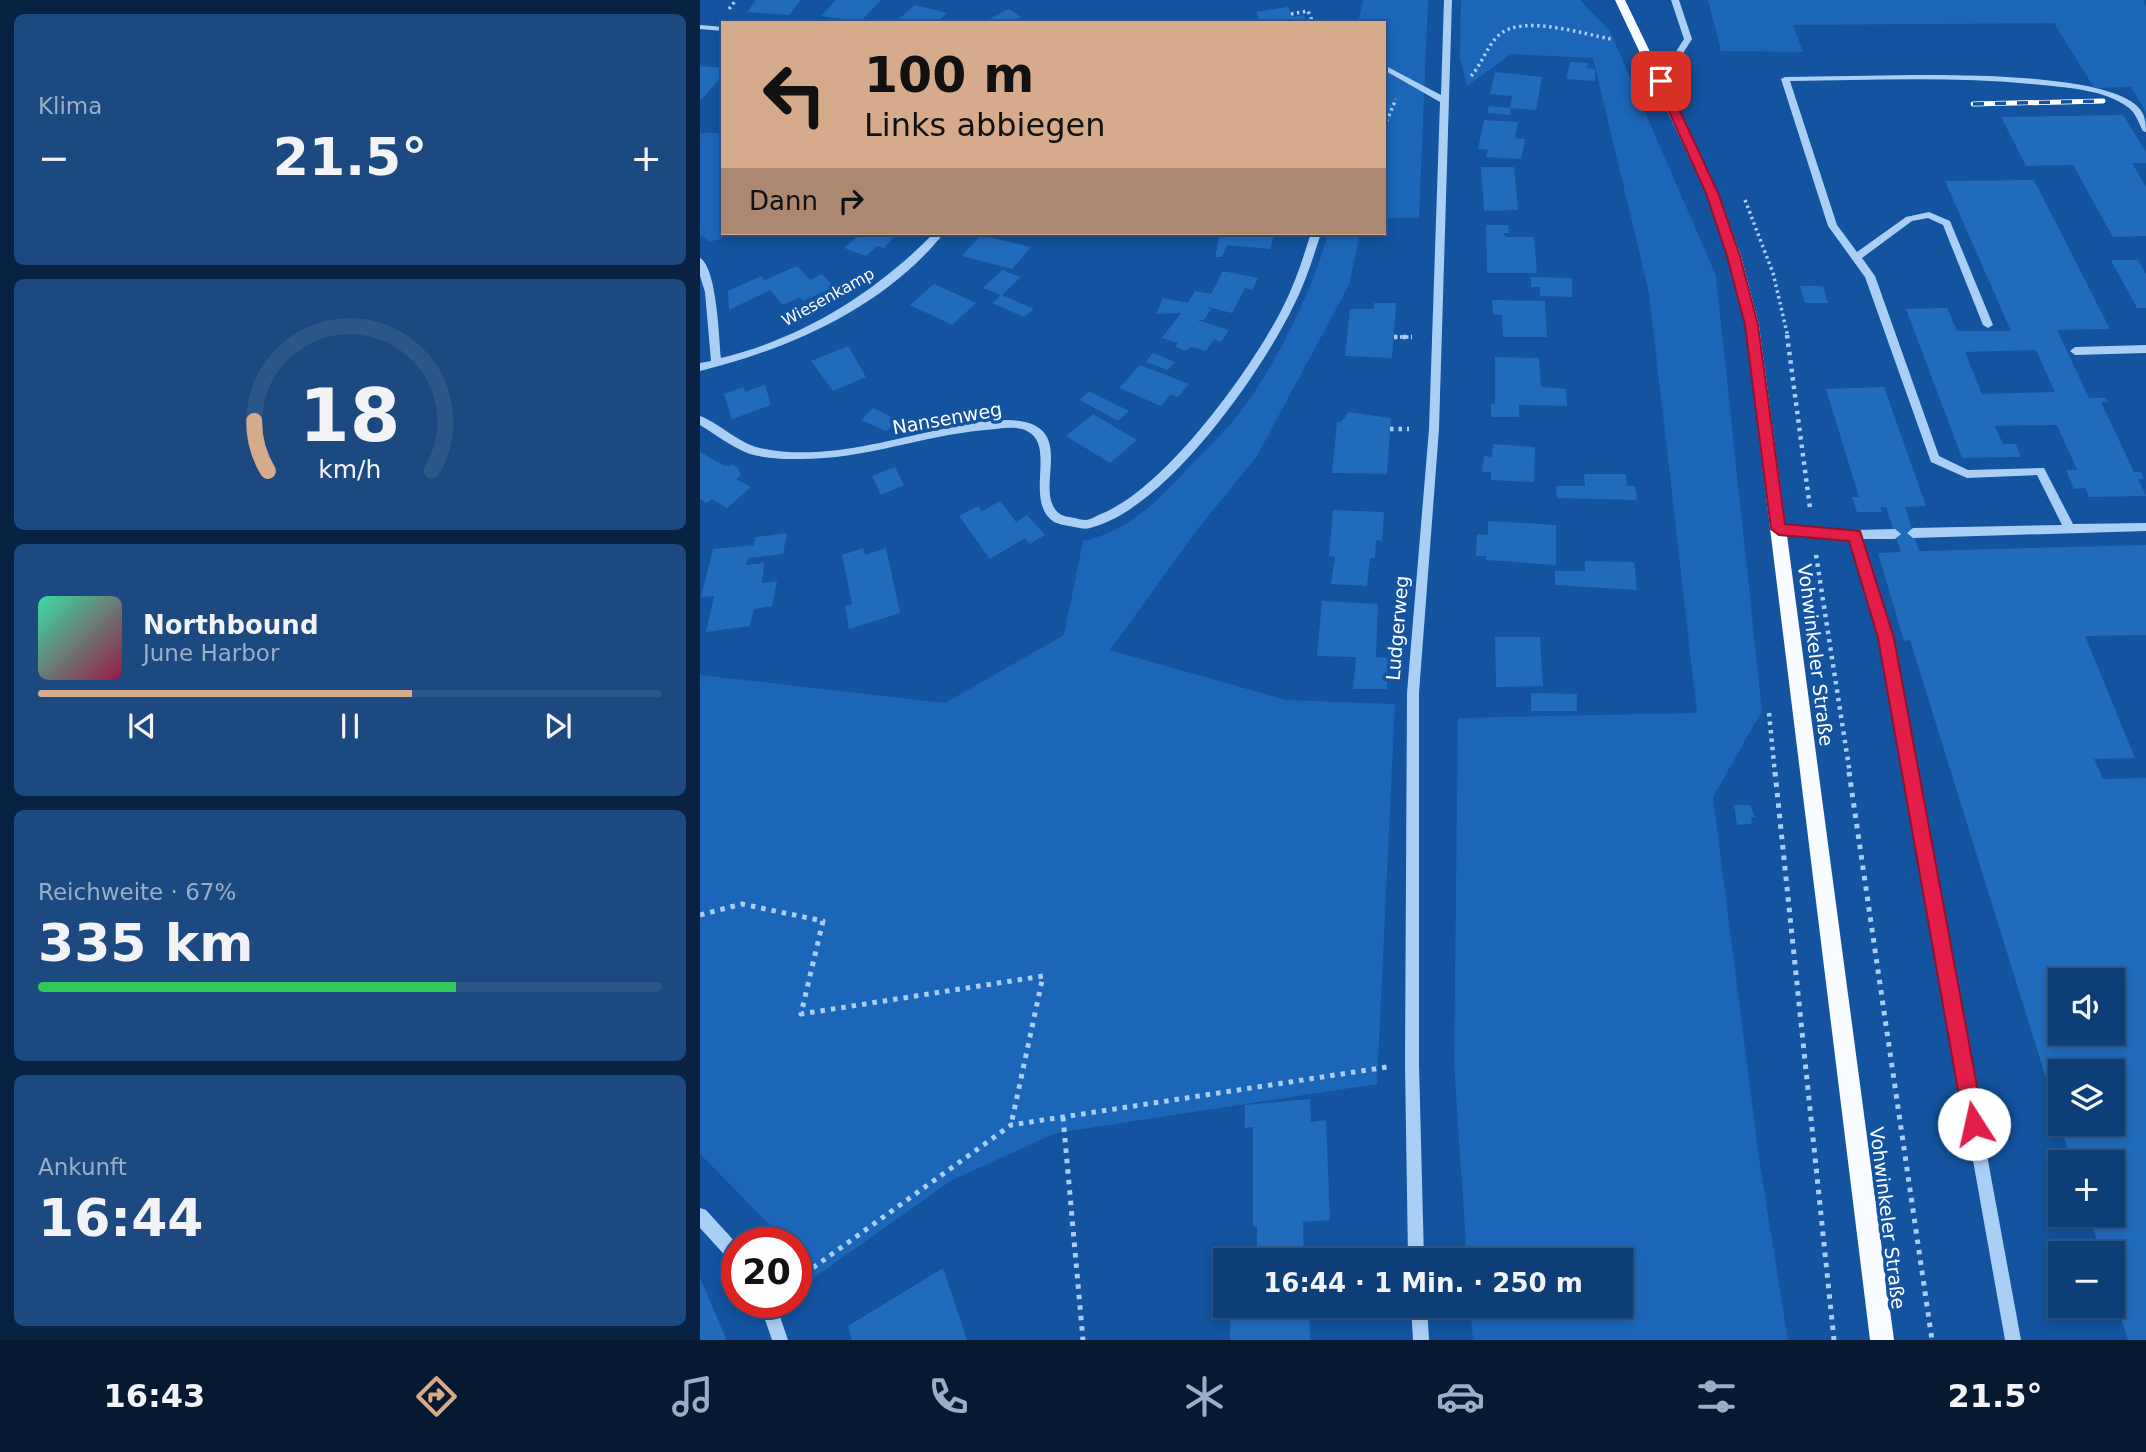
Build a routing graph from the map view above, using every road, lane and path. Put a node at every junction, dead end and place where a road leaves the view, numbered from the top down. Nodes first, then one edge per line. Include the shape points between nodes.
1 (1448, 0) edge
2 (1620, 0) edge
3 (1675, 0) edge
4 (1291, 14) dead end
5 (1312, 21) edge
6 (700, 27) edge
7 (721, 29) edge
8 (1619, 41) dead end
9 (1386, 68) edge
10 (1446, 76) junction
11 (1661, 81) junction
12 (1445, 101) junction
13 (2146, 129) edge
14 (1742, 193) dead end
15 (937, 235) edge
16 (1315, 235) edge
17 (1856, 258) junction
18 (700, 261) edge
19 (1988, 325) dead end
20 (2146, 349) edge
21 (2075, 351) dead end
22 (716, 363) junction
23 (700, 367) edge
24 (700, 420) edge
25 (2146, 527) edge
26 (2068, 528) junction
27 (1779, 529) junction
28 (1812, 532) junction
29 (1913, 533) dead end
30 (1895, 534) dead end
31 (1854, 535) junction
32 (1768, 699) dead end
33 (700, 915) edge
34 (1412, 1064) junction
35 (1063, 1117) junction
36 (1011, 1125) junction
37 (700, 1216) edge
38 (721, 1239) edge
39 (1416, 1248) edge
40 (812, 1268) edge
41 (772, 1318) edge
42 (1420, 1318) edge
43 (780, 1340) edge
44 (1083, 1340) edge
45 (1421, 1340) edge
46 (1834, 1340) edge
47 (1882, 1340) edge
48 (1932, 1340) edge
49 (2013, 1340) edge

1 - 10 street, Ludgerweg
2 - 11 main road, Vohwinkeler Straße
3 - 11 street via 1688,40
4 - 5 path via 1308,11
6 - 7 street
8 - 10 path via 1532,25 1514,27 1500,33 1472,75
9 - 12 street
10 - 12 street, Ludgerweg
11 - 27 main road, Vohwinkeler Straße via 1712,193 1749,314
12 - 34 street, Ludgerweg via 1434,429 1413,693
13 - 17 street via 2133,106 2060,84 2015,79 1785,79 1833,226
14 - 28 path via 1775,279 1794,377
15 - 22 street, Wiesenkamp via 866,298 816,326
16 - 24 street, Nansenweg via 1287,309 1238,389 1193,446 1141,498 1106,521 1078,526 1057,519 1046,504 1046,446 1039,433 1026,426 973,428 818,458 756,452
17 - 19 street via 1909,219 1929,215 1947,223
17 - 26 street via 1870,276 1936,459 1967,474 2040,471
18 - 22 street via 710,292
20 - 21 street
22 - 23 street, Wiesenkamp
25 - 26 street
26 - 29 street
27 - 28 street
27 - 47 main road, Vohwinkeler Straße
28 - 31 street
28 - 48 path
30 - 31 street
31 - 49 street via 1886,638
32 - 46 path
33 - 36 path via 742,904 823,921 801,1014 1043,976
34 - 35 path
34 - 39 street, Ludgerweg
35 - 36 path
35 - 44 path
36 - 40 path
37 - 38 street
41 - 43 street
42 - 45 street

